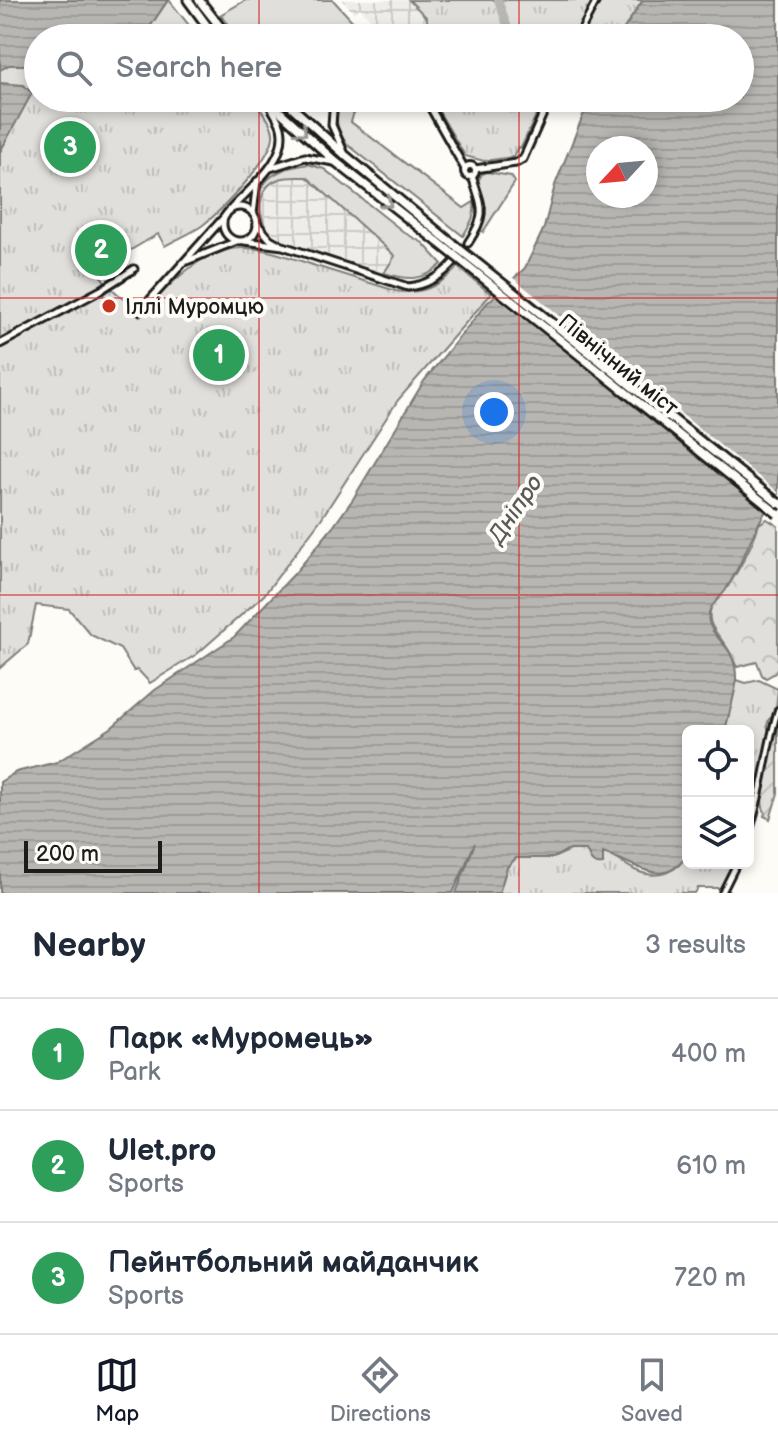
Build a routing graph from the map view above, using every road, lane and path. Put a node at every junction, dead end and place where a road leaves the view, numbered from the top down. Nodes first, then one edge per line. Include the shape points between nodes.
1 (188, 0) edge
2 (199, 0) edge
3 (597, 0) edge
4 (211, 24) edge
5 (212, 24) edge
6 (584, 24) edge
7 (273, 112) edge
8 (280, 112) edge
9 (297, 112) edge
10 (332, 112) edge
11 (433, 112) edge
12 (544, 112) edge
13 (346, 156) junction
14 (336, 162) junction
15 (269, 168) junction
16 (465, 169) junction
17 (475, 169) junction
18 (472, 176) junction
19 (257, 180) junction
20 (227, 213) junction
21 (253, 214) junction
22 (257, 224) junction
23 (441, 239) junction
24 (240, 241) junction
25 (468, 243) dead end
26 (283, 246) junction
27 (455, 261) dead end
28 (186, 262) junction
29 (134, 269) dead end
30 (140, 311) dead end
31 (0, 344) edge
32 (778, 503) edge
33 (778, 514) edge
34 (778, 710) edge
35 (754, 817) edge
36 (734, 869) edge
37 (722, 893) edge

1 - 4 main road
2 - 5 main road
3 - 6 street
7 - 15 street via 281,139
8 -> 14 main road
9 - 13 main road
10 - 13 street
11 - 16 street
12 - 17 street via 523,159
13 - 23 main road
14 - 15 street via 305,157
14 -> 23 main road
15 - 19 street
16 - 17 street
16 - 18 street
17 - 18 street
18 - 25 street via 483,215
19 - 20 street
19 - 21 street
20 - 21 street via 244,208
20 - 24 street via 224,230
20 - 28 street
21 - 22 street
22 - 24 street via 253,235
22 - 26 street
23 - 32 main road, Північний міст, bridge
23 - 33 main road, Північний міст, bridge
24 - 26 street
24 - 28 street
26 - 27 street via 408,287 428,283
28 - 30 street
29 - 31 street
34 - 35 street
36 - 37 street

